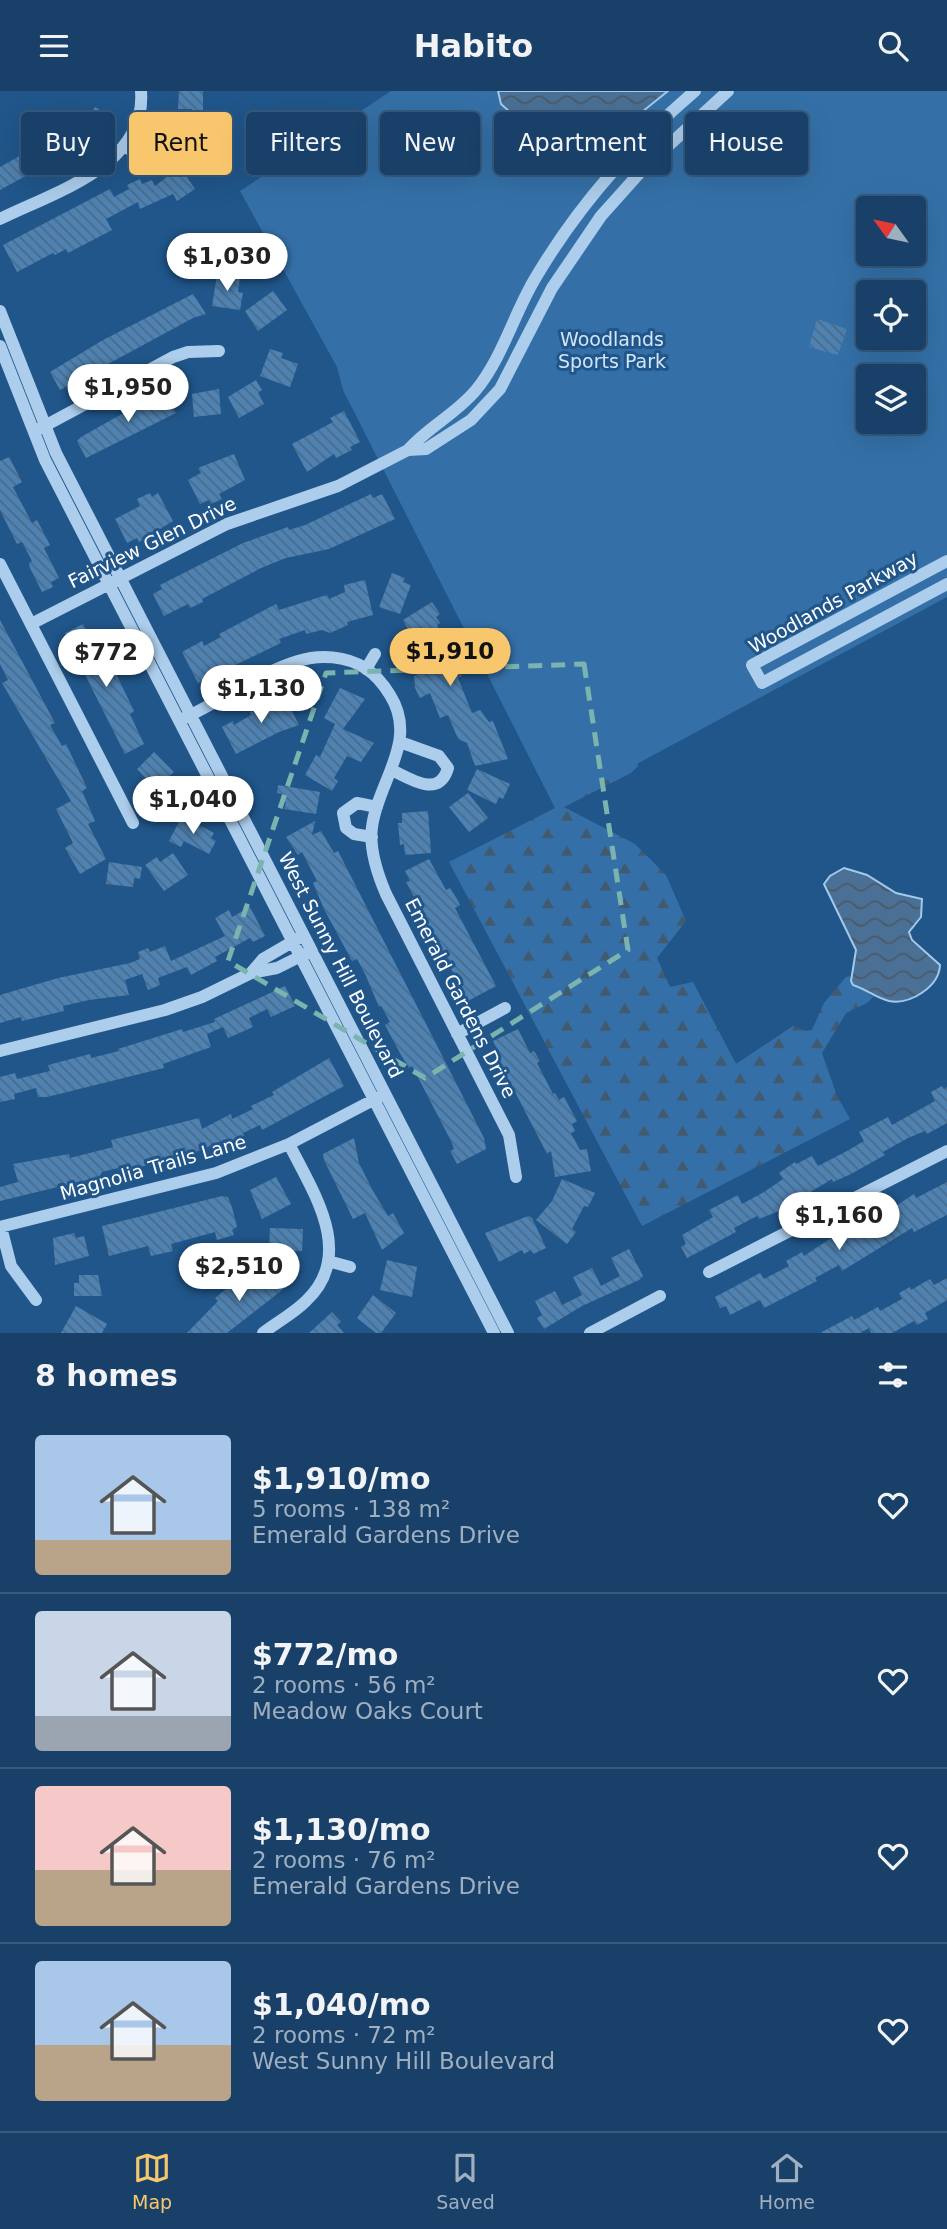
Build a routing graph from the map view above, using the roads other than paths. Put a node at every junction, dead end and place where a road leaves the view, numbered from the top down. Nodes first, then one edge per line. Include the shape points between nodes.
1 (141, 91) edge
2 (695, 91) edge
3 (728, 91) edge
4 (140, 112) edge
5 (129, 140) edge
6 (126, 147) junction
7 (129, 149) edge
8 (0, 219) edge
9 (0, 311) edge
10 (0, 346) edge
11 (219, 351) dead end
12 (39, 429) junction
13 (408, 450) junction
14 (947, 561) edge
15 (0, 564) edge
16 (114, 583) junction
17 (947, 584) edge
18 (31, 624) junction
19 (375, 653) dead end
20 (366, 669) junction
21 (191, 715) junction
22 (178, 721) junction
23 (400, 742) junction
24 (392, 770) junction
25 (377, 807) junction
26 (133, 823) dead end
27 (372, 837) junction
28 (298, 939) junction
29 (305, 954) junction
30 (251, 973) junction
31 (505, 1008) dead end
32 (457, 1034) junction
33 (0, 1051) edge
34 (386, 1094) junction
35 (373, 1101) junction
36 (289, 1144) junction
37 (947, 1151) edge
38 (516, 1177) dead end
39 (0, 1227) edge
40 (328, 1261) junction
41 (350, 1267) dead end
42 (709, 1272) dead end
43 (660, 1296) dead end
44 (36, 1300) dead end
45 (607, 1329) edge
46 (263, 1333) edge
47 (494, 1333) edge
48 (508, 1333) edge
49 (590, 1333) edge

1 - 4 street
2 - 13 street, Fairview Glen Drive via 589,198 534,279 476,390
3 - 13 street, Fairview Glen Drive via 644,168 601,216 566,263 512,368 488,404 451,435 426,449
5 - 6 street
6 - 7 street
6 - 8 street via 99,169
9 - 12 street, West Sunny Hill Boulevard
10 - 12 street, West Sunny Hill Boulevard
11 - 12 street via 173,357
12 - 16 street, West Sunny Hill Boulevard
13 - 16 street, Fairview Glen Drive via 338,486 227,524
14 - 17 street, Woodlands Parkway via 752,665 762,683
15 - 18 street
16 - 18 street, Fairview Glen Drive
16 - 21 street, West Sunny Hill Boulevard
16 - 22 street, West Sunny Hill Boulevard
18 - 26 street
19 - 20 street
20 - 21 street via 329,657 300,660
20 - 23 street, Emerald Gardens Drive via 396,705
21 - 22 street
21 - 28 street, West Sunny Hill Boulevard
22 - 28 street, West Sunny Hill Boulevard
23 - 24 street, Emerald Gardens Drive
23 - 24 street via 439,757 448,768 439,784 428,785
24 - 25 street, Emerald Gardens Drive
25 - 27 street, Emerald Gardens Drive
25 - 27 street via 357,803 343,813 346,828
27 - 32 street, Emerald Gardens Drive via 381,883
28 - 29 street, West Sunny Hill Boulevard
28 - 30 street
29 - 30 street via 268,971
29 - 34 street, West Sunny Hill Boulevard
29 - 35 street, West Sunny Hill Boulevard
30 - 33 street via 165,1010
31 - 32 street
32 - 38 street, Emerald Gardens Drive via 509,1135
34 - 35 street, Magnolia Trails Lane
34 - 48 street, West Sunny Hill Boulevard
35 - 36 street, Magnolia Trails Lane
35 - 47 street, West Sunny Hill Boulevard
36 - 39 street, Magnolia Trails Lane via 258,1159 167,1187
36 - 40 street via 327,1223
37 - 42 street
39 - 44 street via 10,1266
40 - 41 street
40 - 46 street via 308,1300
43 - 45 street
45 - 49 street

